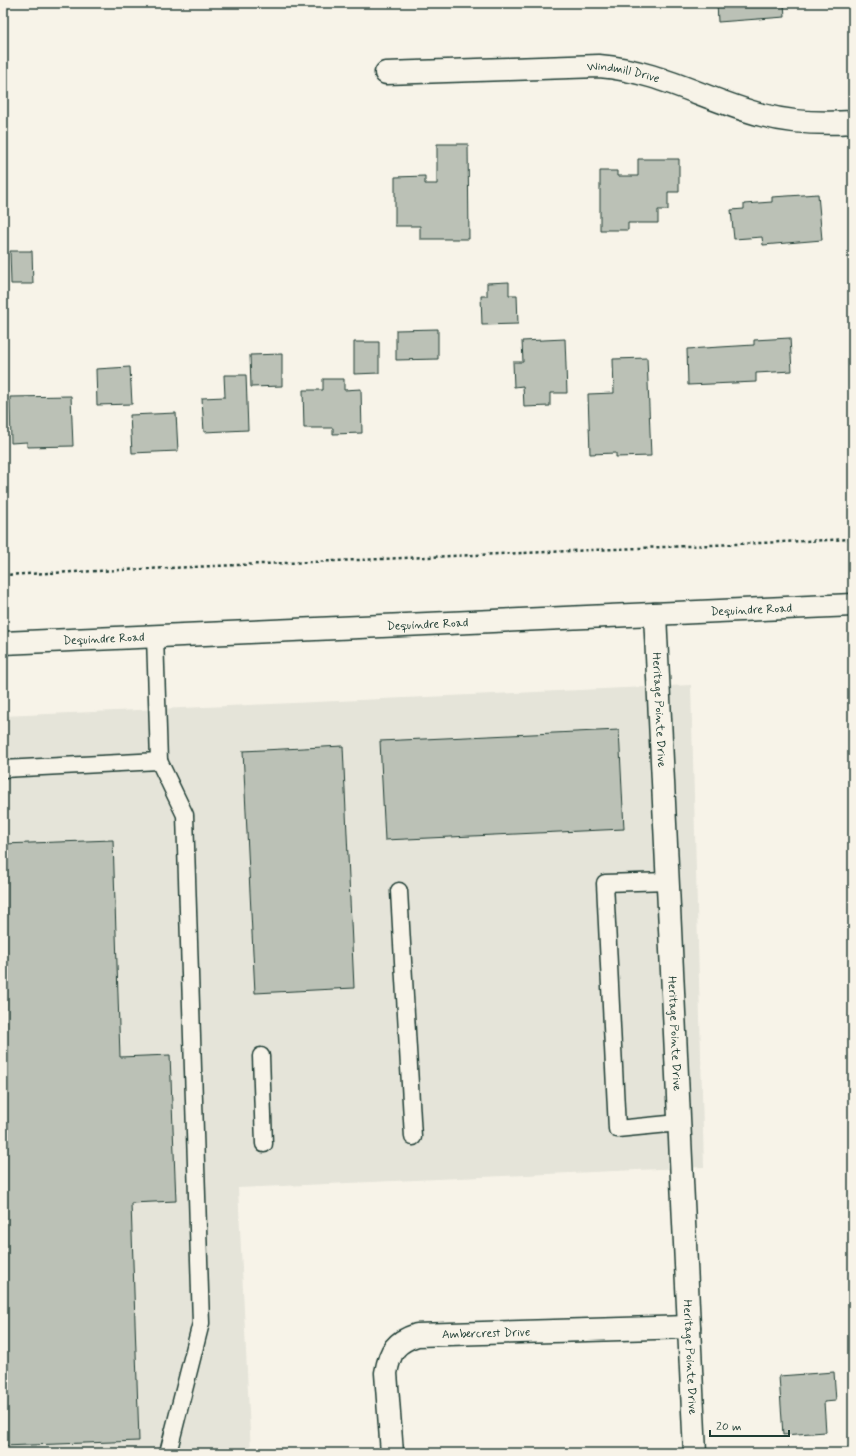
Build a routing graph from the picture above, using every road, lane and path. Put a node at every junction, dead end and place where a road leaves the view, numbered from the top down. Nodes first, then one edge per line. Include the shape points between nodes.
1 (386, 73) dead end
2 (853, 122) edge
3 (853, 539) edge
4 (3, 575) edge
5 (853, 605) edge
6 (655, 614) junction
7 (154, 636) junction
8 (3, 643) edge
9 (159, 761) junction
10 (3, 769) edge
11 (668, 881) junction
12 (399, 891) dead end
13 (261, 1056) dead end
14 (679, 1124) junction
15 (413, 1137) dead end
16 (264, 1144) dead end
17 (689, 1327) junction
18 (168, 1453) edge
19 (392, 1453) edge
20 (695, 1453) edge

1 - 2 street, Windmill Drive via 599,66 620,68 669,80 762,115 789,121
3 - 4 path
5 - 6 street, Dequindre Road
6 - 7 street, Dequindre Road
6 - 11 street, Heritage Pointe Drive
7 - 8 street, Dequindre Road
7 - 9 lane
9 - 10 lane
9 - 18 lane via 185,815 201,1323
11 - 14 street, Heritage Pointe Drive
11 - 14 lane via 605,883 617,1129
12 - 15 lane
13 - 16 lane
14 - 17 street, Heritage Pointe Drive
17 - 19 street, Ambercrest Drive via 418,1335 405,1339 395,1347 388,1361 386,1373
17 - 20 street, Heritage Pointe Drive

